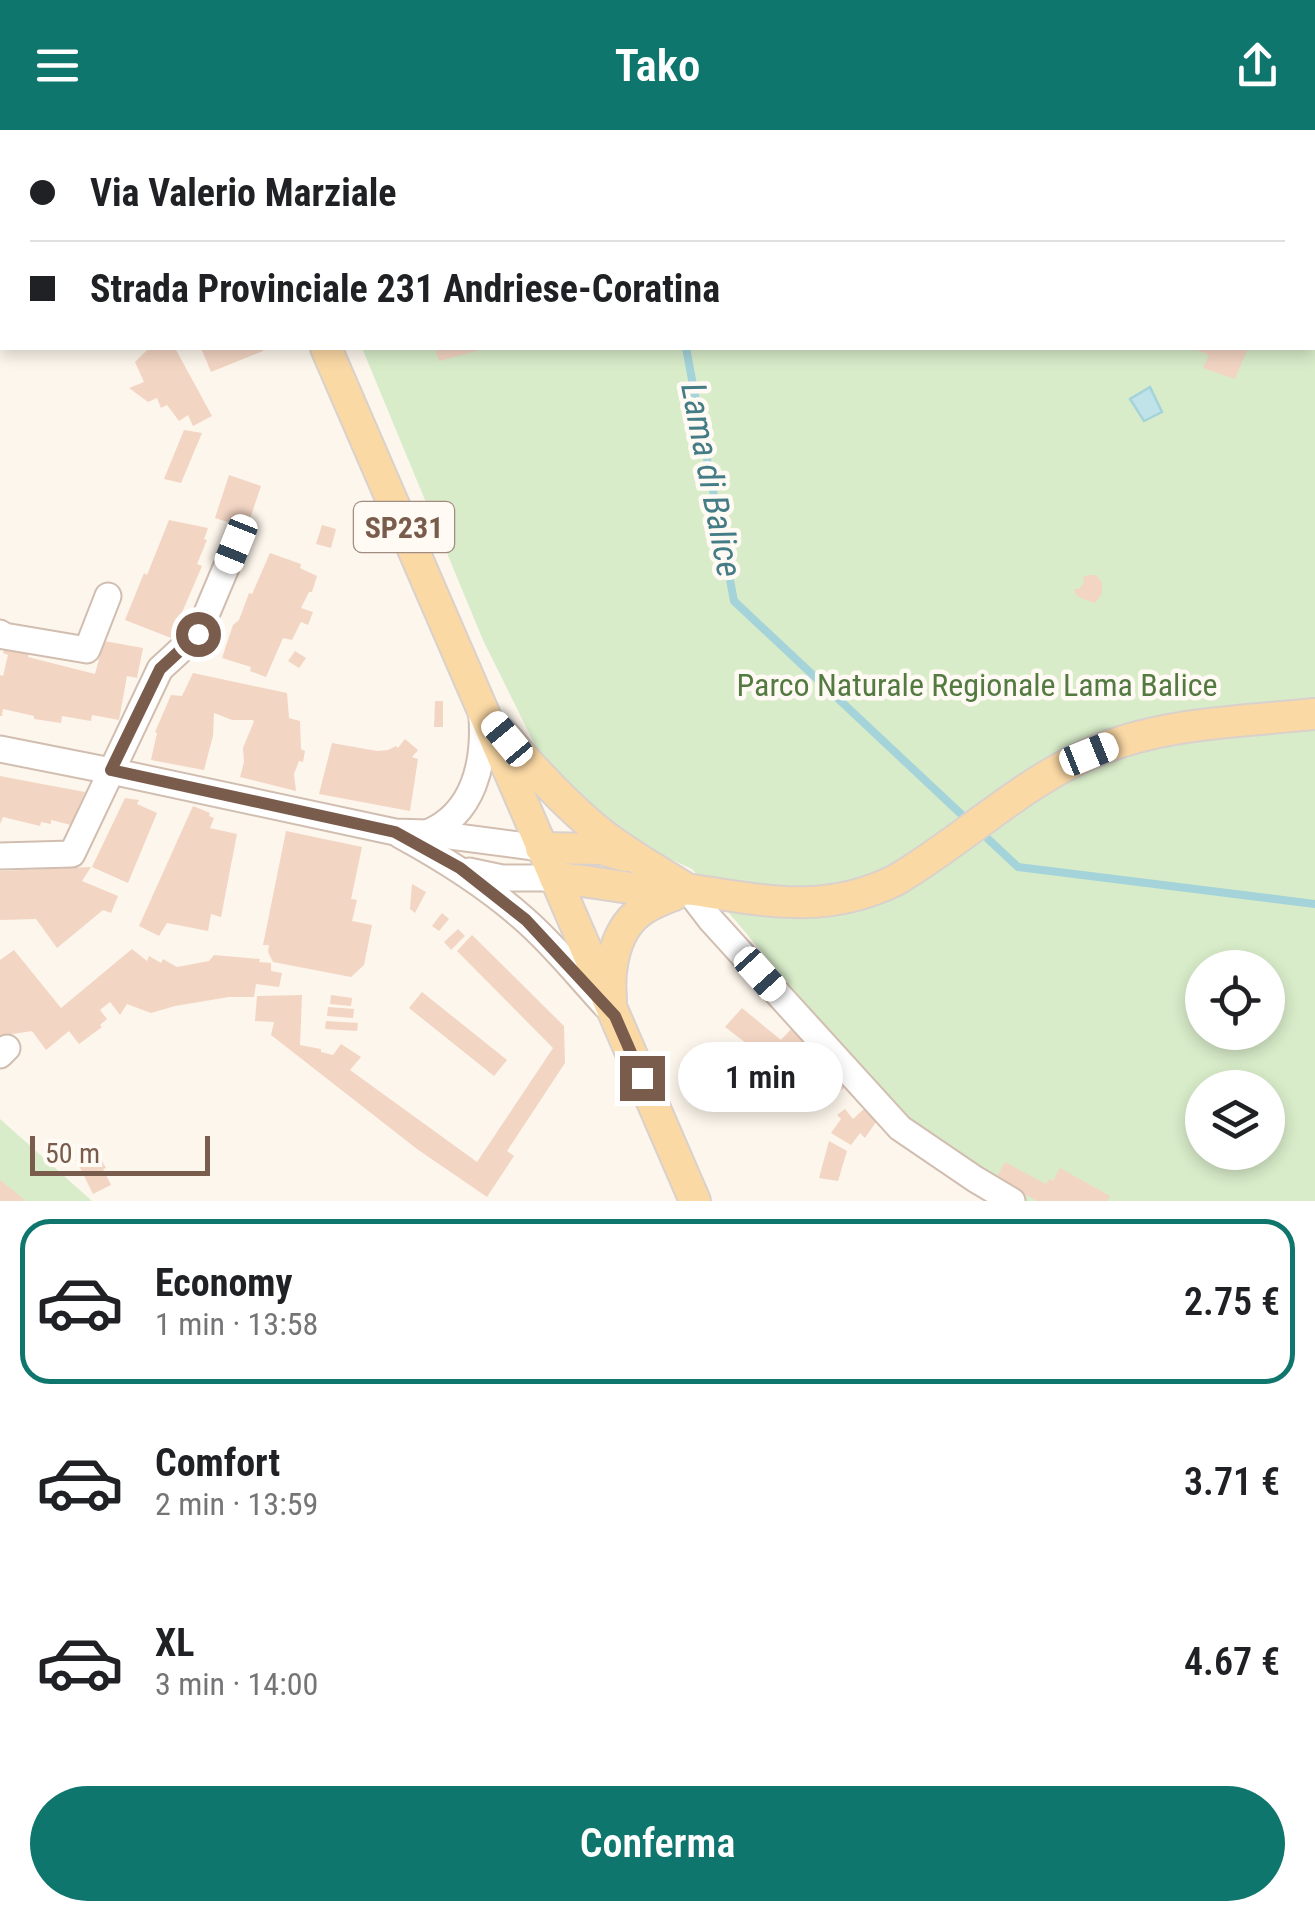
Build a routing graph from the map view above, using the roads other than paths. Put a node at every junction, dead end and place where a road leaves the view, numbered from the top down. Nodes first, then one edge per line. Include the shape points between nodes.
1 (327, 350) edge
2 (236, 544) dead end
3 (108, 596) dead end
4 (0, 633) edge
5 (482, 707) junction
6 (1315, 714) edge
7 (0, 749) edge
8 (111, 770) junction
9 (395, 832) junction
10 (427, 833) junction
11 (542, 848) junction
12 (0, 856) edge
13 (643, 861) junction
14 (460, 868) junction
15 (555, 878) junction
16 (687, 889) junction
17 (615, 1016) junction
18 (696, 1201) edge
19 (1012, 1201) edge

1 - 5 main road, SP231
2 - 8 street via 198,634 160,669
3 - 4 street via 87,650
5 - 10 street via 474,785 458,812
5 - 11 main road, SP231
5 - 13 main road via 560,798
6 - 16 main road via 1185,726 1089,754 905,874 856,896 786,903
7 - 8 street
8 - 9 street
8 - 12 street via 72,854
9 - 10 street
9 - 14 street
10 - 11 street
11 - 13 main road via 601,849
11 - 15 main road, SP231
13 - 16 main road
14 - 15 street via 502,878
14 - 17 street via 526,920
15 - 16 main road
15 - 17 main road, SP231
16 - 17 main road via 640,911 622,934 610,978
16 - 19 street via 900,1128
17 - 18 main road, SP231

